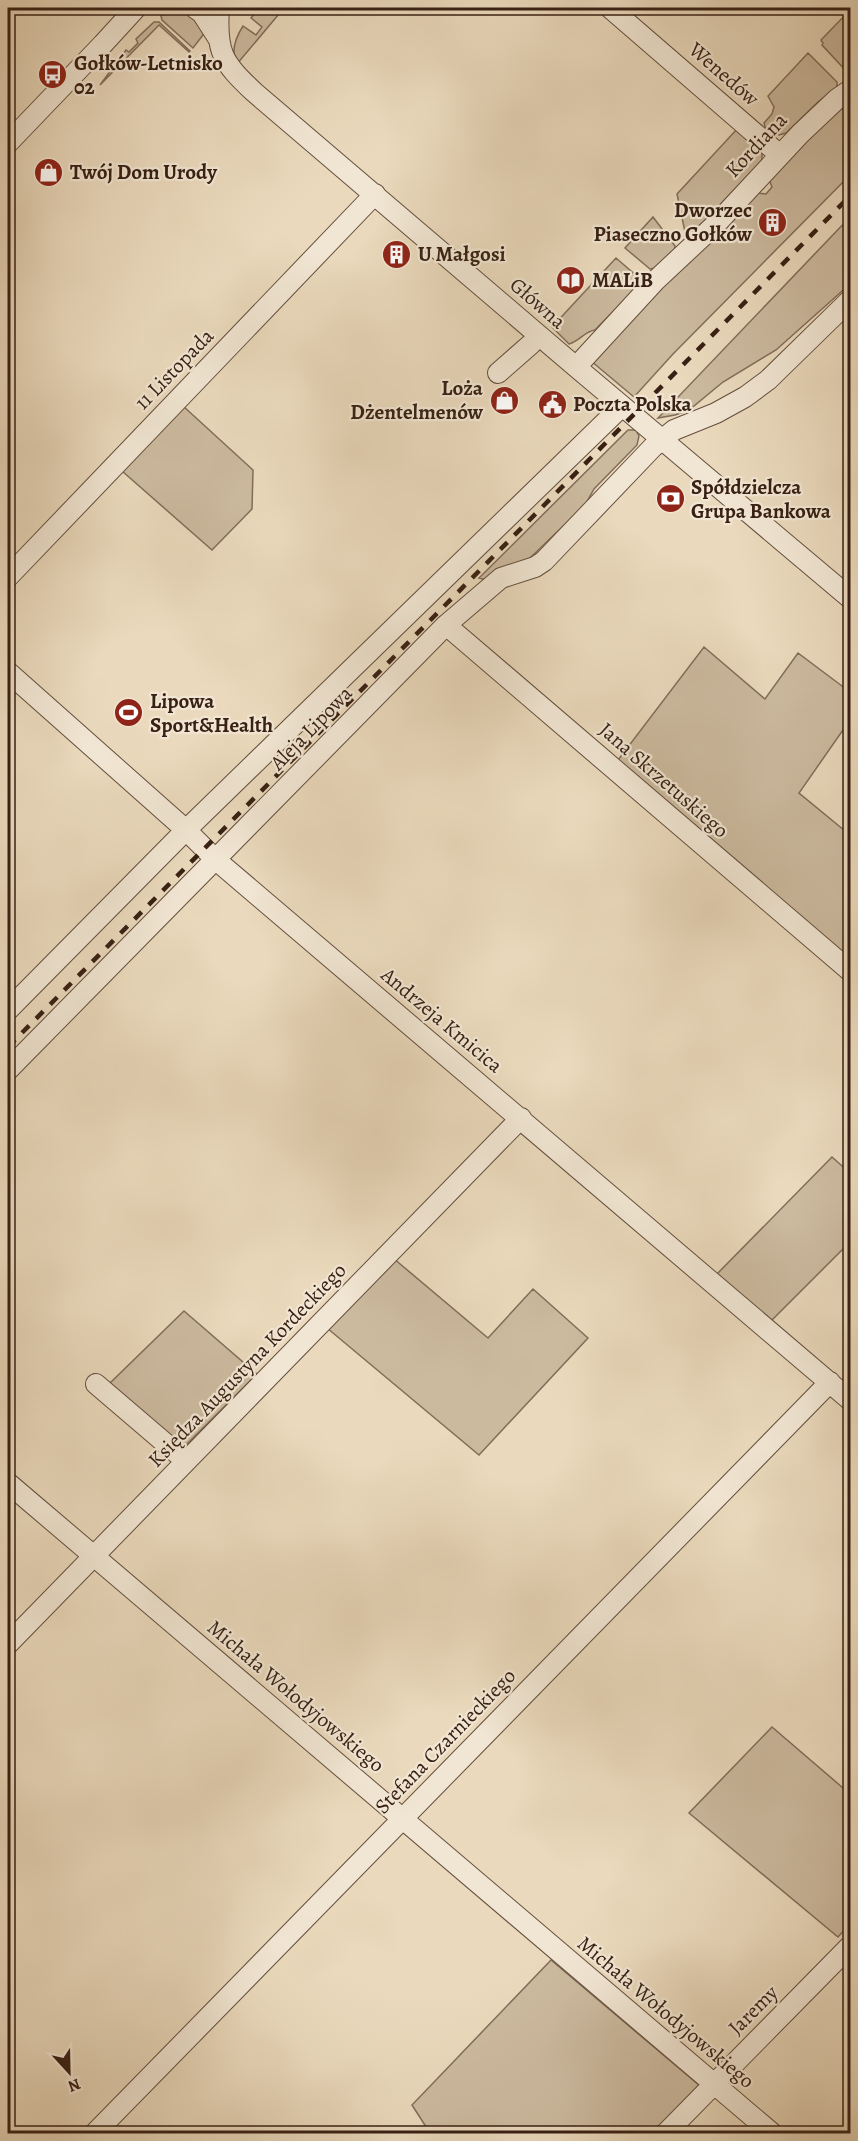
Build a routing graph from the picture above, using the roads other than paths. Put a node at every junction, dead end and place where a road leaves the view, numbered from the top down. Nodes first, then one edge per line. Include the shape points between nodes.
1 (123, 8) edge
2 (136, 8) edge
3 (195, 8) edge
4 (210, 8) edge
5 (219, 8) edge
6 (610, 8) edge
7 (218, 33) junction
8 (103, 44) junction
9 (850, 90) edge
10 (8, 143) edge
11 (780, 155) junction
12 (375, 194) junction
13 (850, 300) edge
14 (531, 344) dead end
15 (576, 367) junction
16 (498, 374) dead end
17 (622, 406) junction
18 (662, 439) junction
19 (8, 577) edge
20 (850, 598) edge
21 (446, 625) junction
22 (8, 672) edge
23 (186, 830) junction
24 (216, 860) junction
25 (850, 972) edge
26 (8, 1010) edge
27 (8, 1070) edge
28 (521, 1118) junction
29 (830, 1382) junction
30 (96, 1384) dead end
31 (850, 1400) edge
32 (186, 1461) junction
33 (8, 1483) edge
34 (94, 1556) junction
35 (8, 1644) edge
36 (403, 1818) junction
37 (850, 1946) edge
38 (714, 2084) junction
39 (94, 2133) edge
40 (665, 2133) edge
41 (773, 2133) edge

1 - 8 street
2 - 8 street
3 - 7 street
4 - 7 street, Główna
5 - 7 street, Główna
6 - 11 street, Wenedów
7 - 12 street, Główna via 222,54 235,74
8 - 10 street
9 - 11 street, Kordiana
11 - 15 street, Kordiana
12 - 15 street, Główna
12 - 19 street, 11 Listopada
13 - 18 street, Aleja Lipowa via 768,380 745,397
14 - 16 street
15 - 17 street, Główna
17 - 18 street, Główna
17 - 23 street, Aleja Lipowa
18 - 20 street, Główna
18 - 21 street, Aleja Lipowa via 544,561 501,578
21 - 24 street, Aleja Lipowa
21 - 25 street, Jana Skrzetuskiego
22 - 23 street, Andrzeja Kmicica
23 - 24 street, Andrzeja Kmicica
23 - 26 street, Aleja Lipowa
24 - 27 street, Aleja Lipowa
24 - 28 street, Andrzeja Kmicica
28 - 29 street, Andrzeja Kmicica
28 - 32 street, Księdza Augustyna Kordeckiego
29 - 31 street, Andrzeja Kmicica
29 - 36 street, Stefana Czarnieckiego
30 - 32 street
32 - 34 street, Księdza Augustyna Kordeckiego
33 - 34 street, Michała Wołodyjowskiego
34 - 35 street, Księdza Augustyna Kordeckiego
34 - 36 street, Michała Wołodyjowskiego
36 - 38 street, Michała Wołodyjowskiego
36 - 39 street, Stefana Czarnieckiego
37 - 38 street, Jaremy
38 - 40 street, Jaremy
38 - 41 street, Michała Wołodyjowskiego

